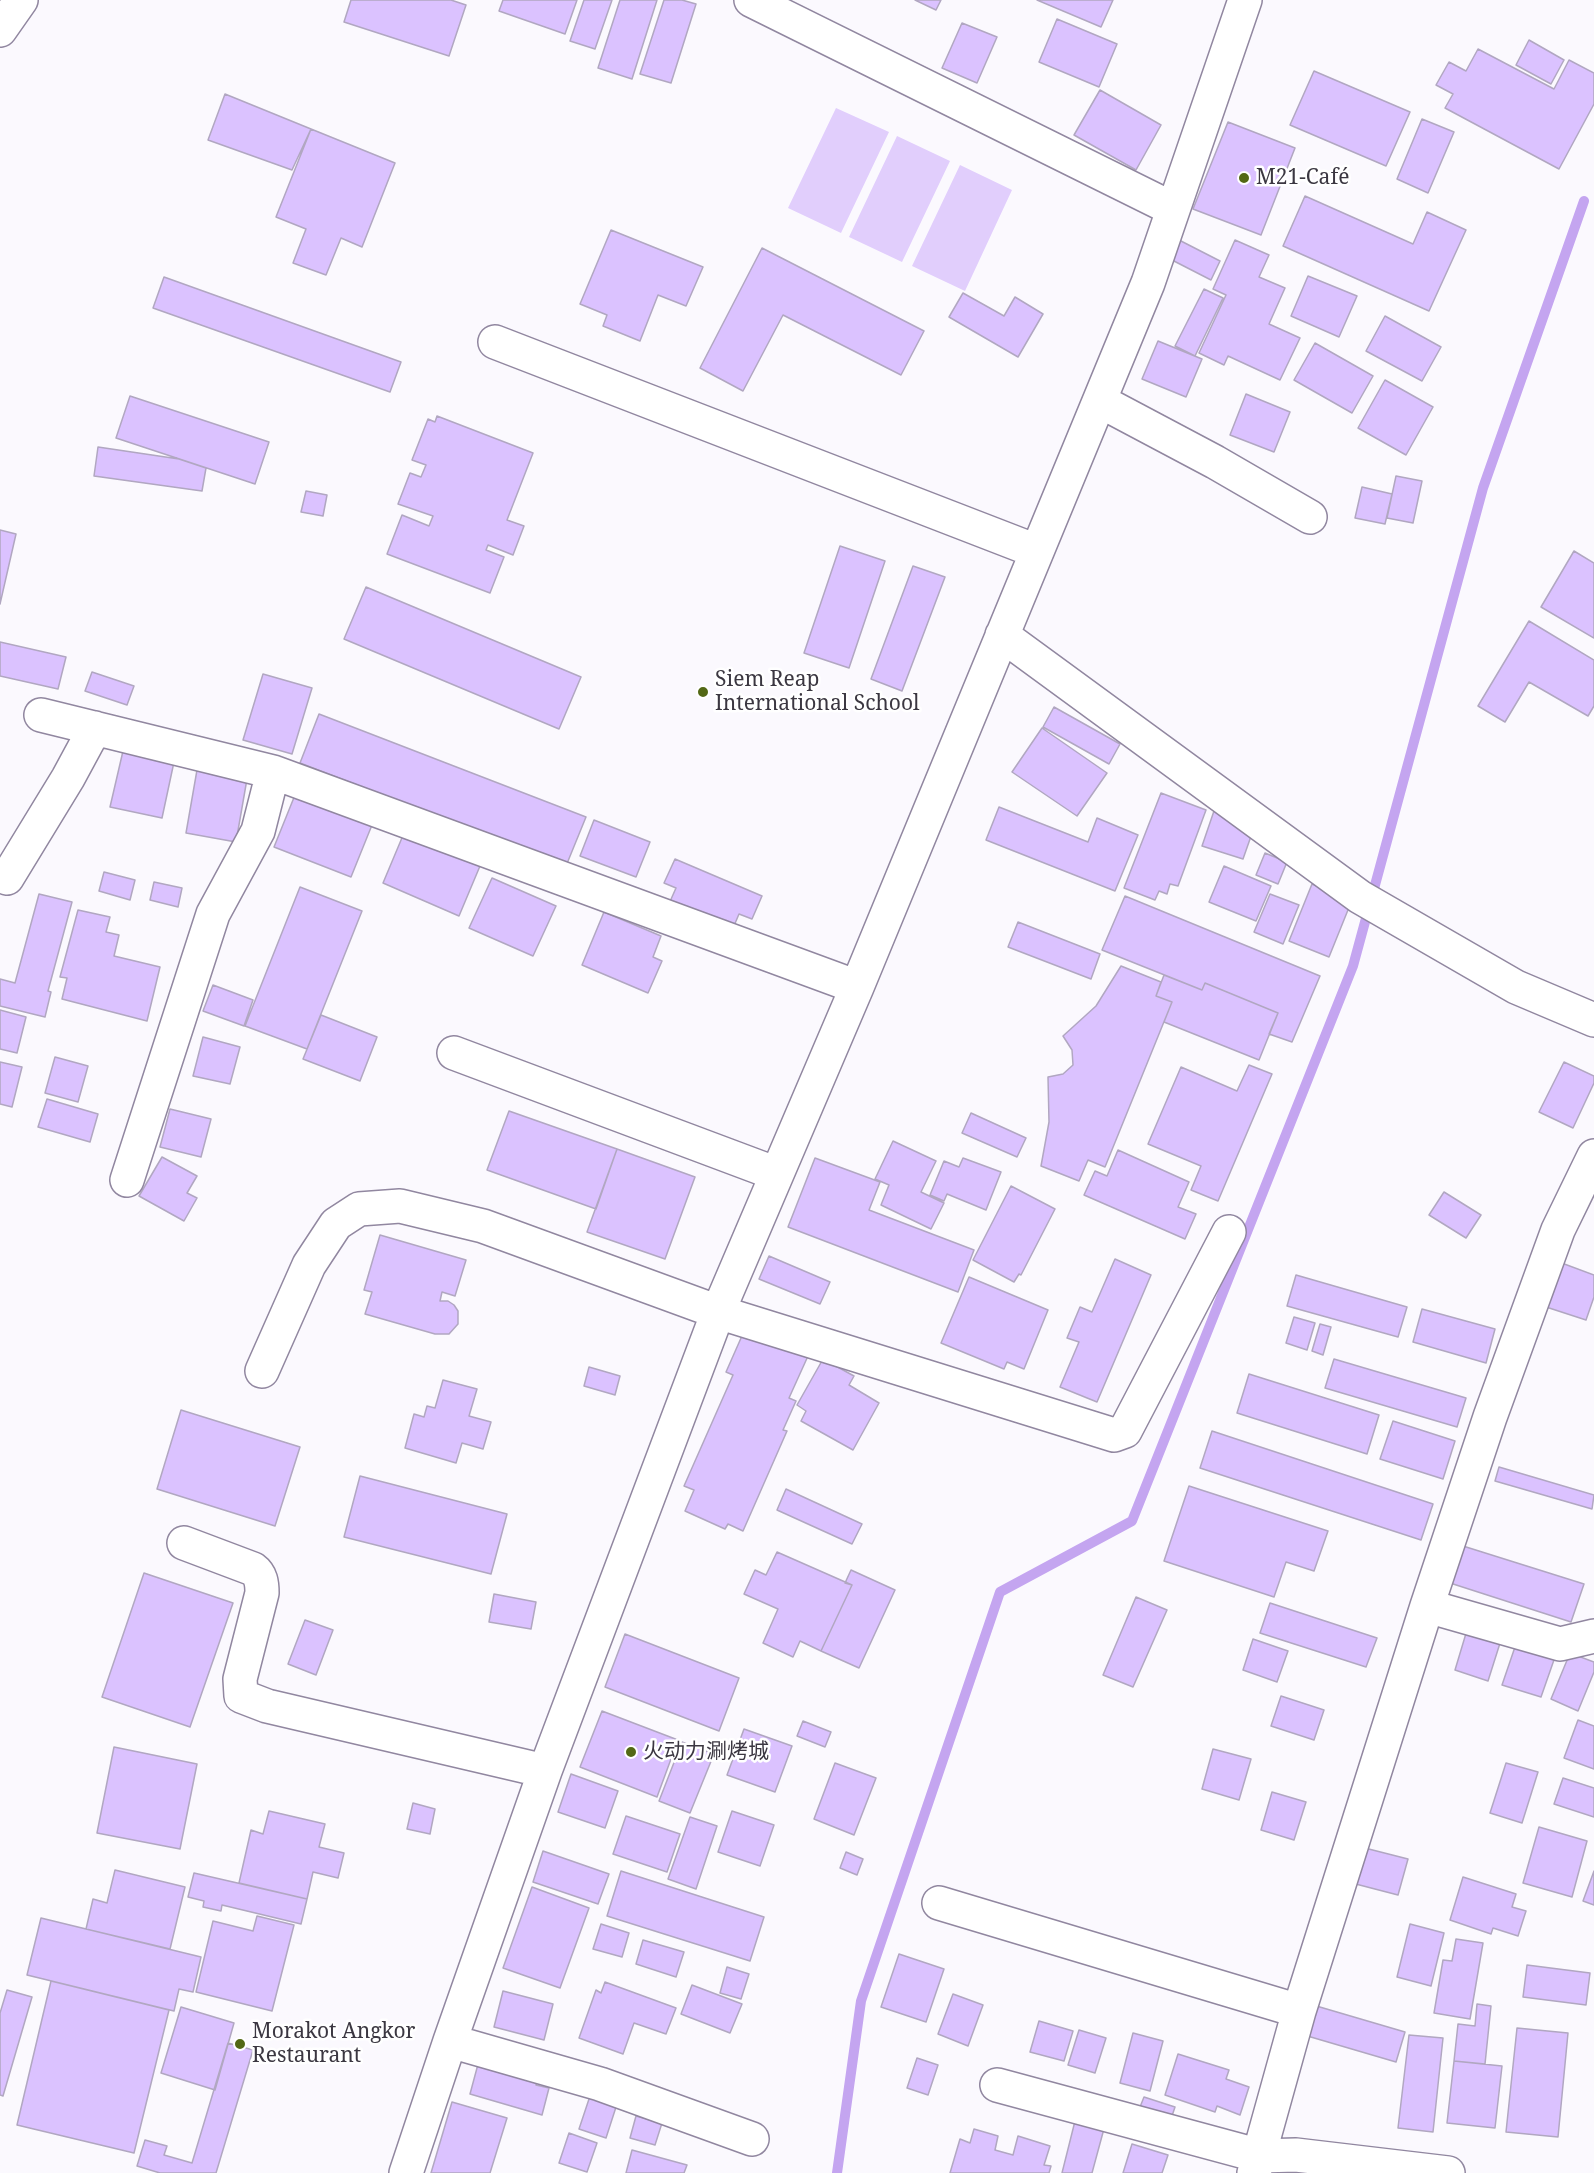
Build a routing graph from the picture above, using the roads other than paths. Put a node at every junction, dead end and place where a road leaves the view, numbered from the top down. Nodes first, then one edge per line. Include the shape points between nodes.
1 (21, 0) edge
2 (751, 0) edge
3 (1245, 0) edge
4 (0, 30) edge
5 (1173, 208) junction
6 (495, 342) dead end
7 (1100, 401) junction
8 (1310, 517) dead end
9 (1036, 551) junction
10 (1002, 635) junction
11 (41, 715) dead end
12 (95, 728) junction
13 (273, 772) junction
14 (7, 879) dead end
15 (857, 987) junction
16 (1594, 1020) edge
17 (454, 1053) dead end
18 (1594, 1156) edge
19 (777, 1174) junction
20 (127, 1180) dead end
21 (1229, 1232) dead end
22 (718, 1312) junction
23 (262, 1371) dead end
24 (184, 1543) dead end
25 (1427, 1606) junction
26 (1594, 1636) edge
27 (544, 1772) junction
28 (939, 1903) dead end
29 (1299, 2011) junction
30 (450, 2041) junction
31 (997, 2085) dead end
32 (752, 2139) dead end
33 (1257, 2164) edge
34 (406, 2173) edge
35 (1449, 2173) edge

1 - 4 street
2 - 5 street
3 - 5 street
5 - 7 street via 1148,283
6 - 9 street
7 - 8 street
7 - 9 street
9 - 10 street
10 - 15 street
10 - 16 street via 1360,897 1516,987
11 - 12 street
12 - 13 street
12 - 14 street
13 - 15 street
13 - 20 street via 258,831 213,914
15 - 19 street
17 - 19 street
18 - 25 street via 1558,1230
19 - 22 street
21 - 22 street via 1125,1431 1114,1435
22 - 23 street via 483,1226 400,1206 359,1209 336,1224 309,1265
22 - 27 street
24 - 27 street via 258,1573 262,1593 240,1679 241,1696 267,1706
25 - 26 street via 1560,1644
25 - 29 street
27 - 30 street
28 - 29 street
29 - 33 street
30 - 32 street via 600,2084
30 - 34 street
31 - 33 street
33 - 35 street via 1296,2155

